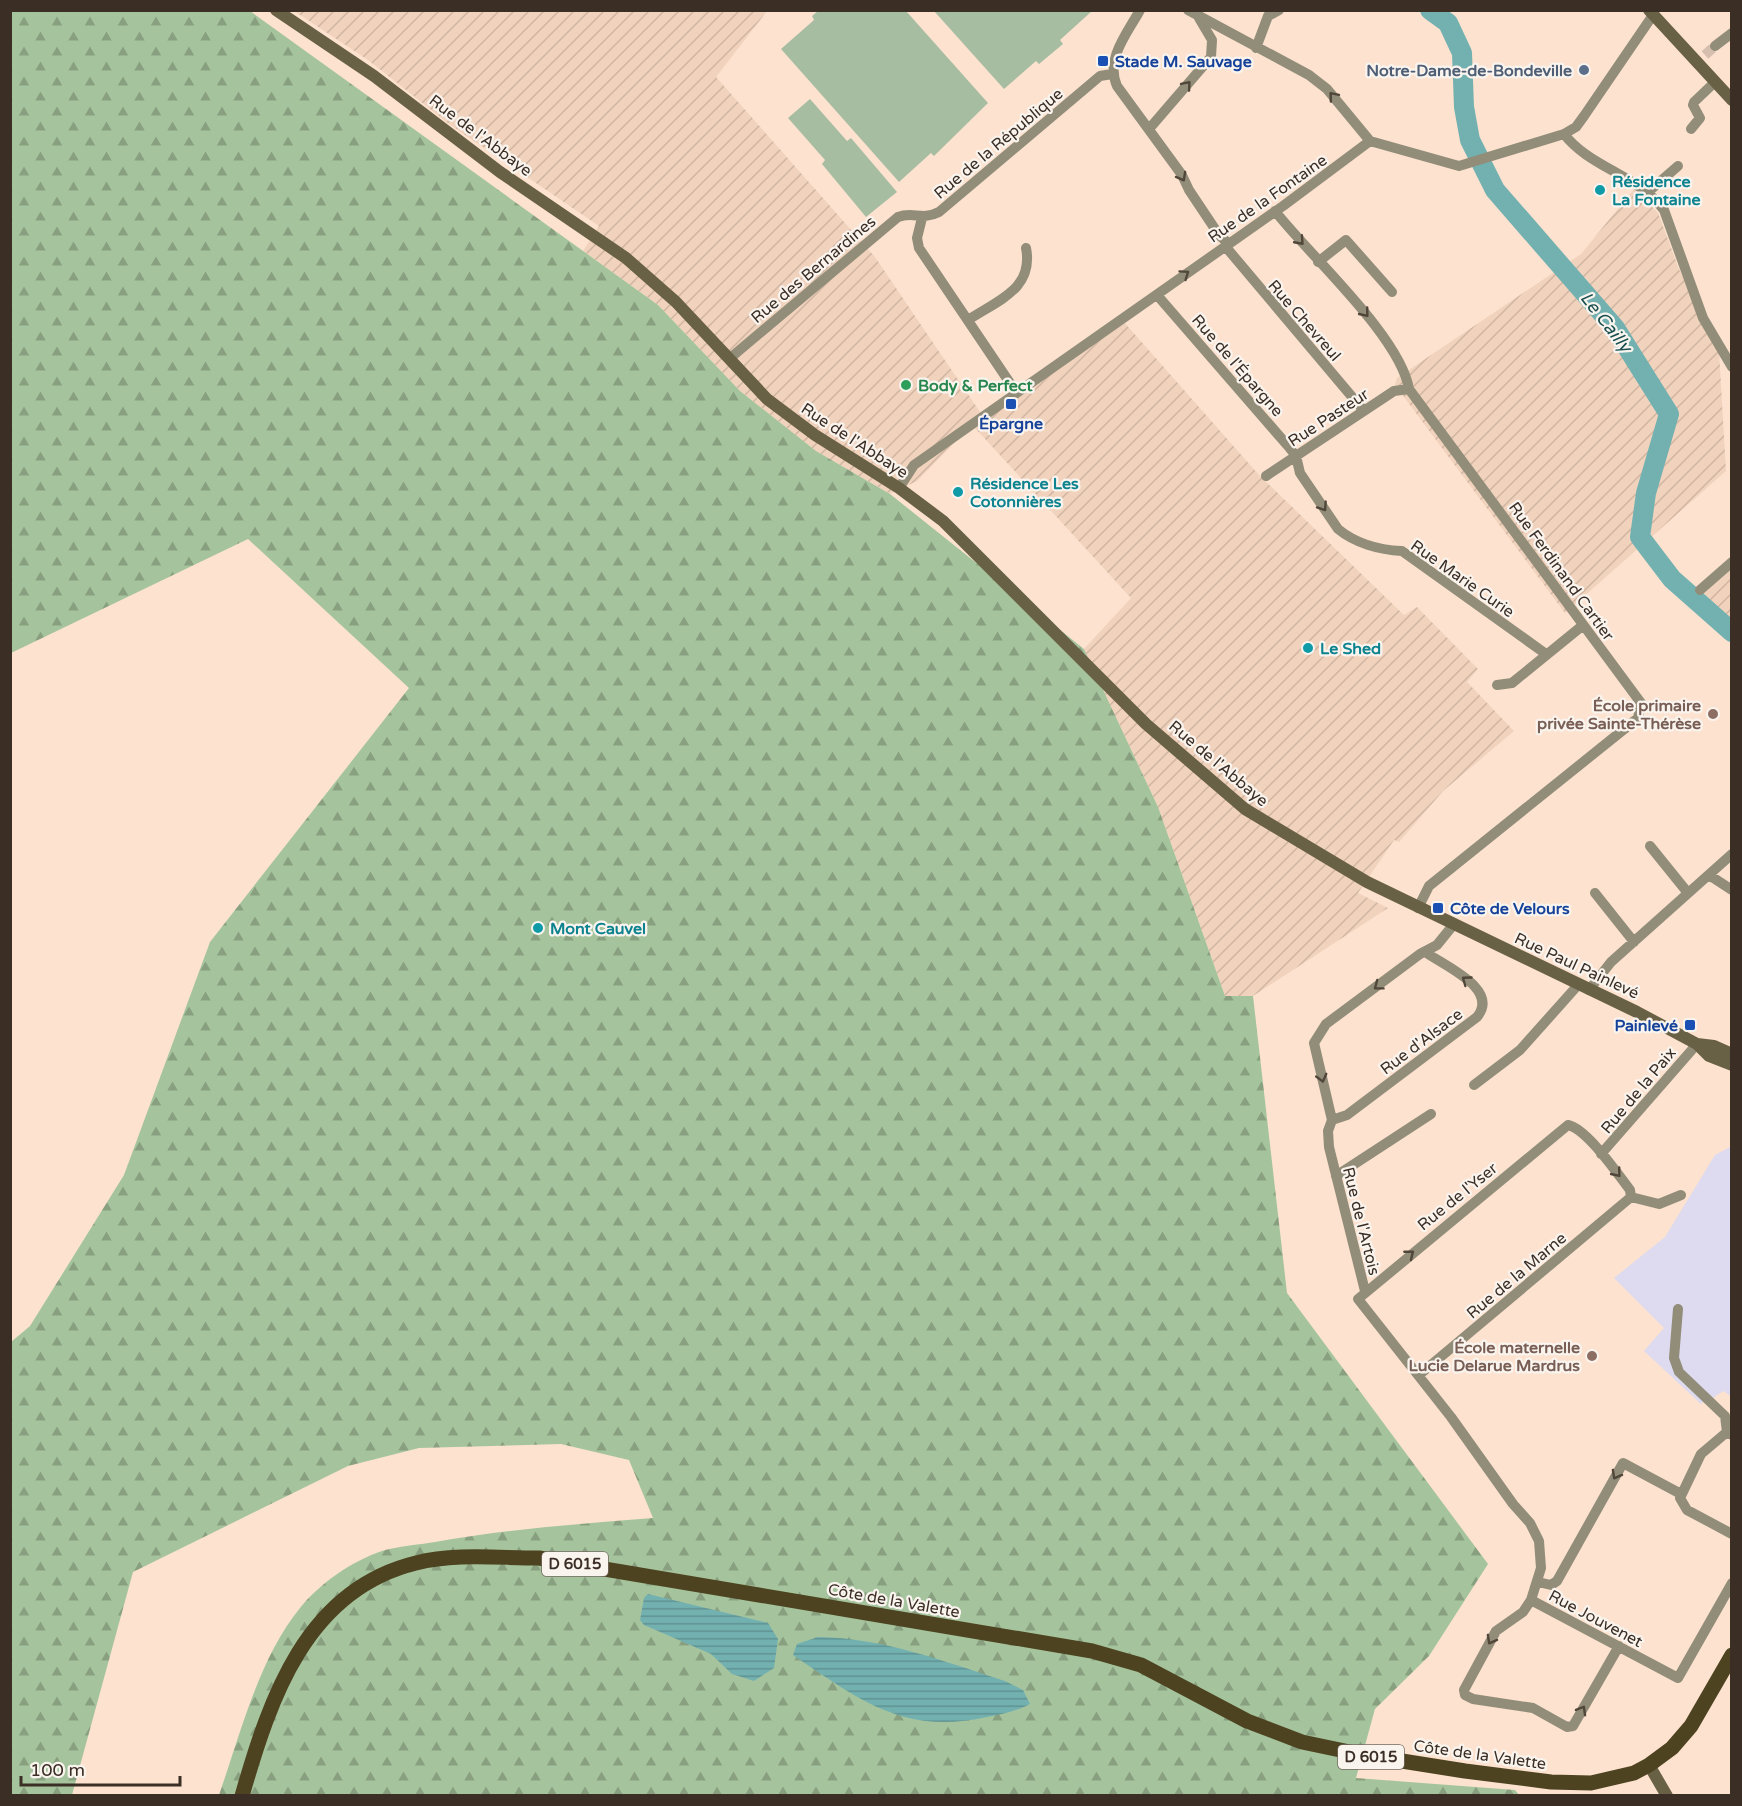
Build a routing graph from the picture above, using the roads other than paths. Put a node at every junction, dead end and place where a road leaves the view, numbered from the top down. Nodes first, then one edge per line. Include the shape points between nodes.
1 (276, 10) edge
2 (1140, 10) edge
3 (1279, 10) edge
4 (1193, 13) edge
5 (1651, 13) edge
6 (1731, 33) edge
7 (1715, 46) tunnel mouth
8 (1256, 48) junction
9 (1112, 74) junction
10 (1715, 82) junction
11 (1731, 100) edge
12 (1149, 129) junction
13 (1691, 129) dead end
14 (1564, 134) junction
15 (1370, 141) junction
16 (1678, 166) dead end
17 (1648, 192) junction
18 (1275, 211) junction
19 (922, 218) junction
20 (1227, 245) junction
21 (1026, 248) dead end
22 (1318, 261) junction
23 (1392, 292) dead end
24 (1156, 295) junction
25 (968, 320) junction
26 (1727, 351) edge
27 (729, 359) junction
28 (1731, 367) edge
29 (1409, 389) junction
30 (1016, 392) junction
31 (1364, 411) junction
32 (1296, 456) junction
33 (1266, 476) dead end
34 (899, 488) junction
35 (1731, 562) edge
36 (1700, 590) dead end
37 (1582, 626) junction
38 (1546, 654) junction
39 (1497, 685) dead end
40 (1650, 846) dead end
41 (1731, 854) edge
42 (1709, 875) junction
43 (1731, 890) edge
44 (1595, 893) dead end
45 (1688, 893) junction
46 (1413, 906) junction
47 (1454, 924) junction
48 (1634, 942) junction
49 (1425, 952) junction
50 (1583, 987) junction
51 (1697, 1044) junction
52 (1731, 1054) edge
53 (1731, 1065) edge
54 (1474, 1084) dead end
55 (1431, 1114) dead end
56 (1332, 1120) junction
57 (1601, 1154) junction
58 (1336, 1176) junction
59 (1681, 1195) dead end
60 (1631, 1197) junction
61 (1365, 1291) junction
62 (1678, 1310) dead end
63 (1419, 1375) junction
64 (1451, 1417) joint
65 (1729, 1434) edge
66 (1681, 1494) junction
67 (1731, 1534) edge
68 (1538, 1581) junction
69 (1731, 1583) edge
70 (1531, 1600) junction
71 (1619, 1646) junction
72 (1731, 1655) edge
73 (1650, 1765) junction
74 (242, 1796) edge
75 (1667, 1796) edge

1 - 27 street, Rue de l'Abbaye via 626,258 676,302
2 - 9 street via 1112,63
3 - 8 street via 1268,16
4 - 8 street
12 -> 4 street via 1211,57 1212,40
5 - 10 street via 1701,59
5 - 14 street via 1580,122
6 - 7 street
15 -> 8 street via 1327,89 1299,69
9 - 12 street, Rue Chevreul
9 - 19 street, Rue de la République via 1100,76 950,204
10 - 11 street
10 - 13 street via 1694,102 1700,118
12 -> 20 street, Rue Chevreul
14 - 15 street via 1459,166
14 - 17 street via 1583,151
15 - 18 street, Rue de la Fontaine
16 - 17 street
17 - 26 street via 1664,210 1703,318
18 - 20 street, Rue de la Fontaine
18 -> 22 street, Rue Ferdinand Cartier
19 - 25 street via 919,248
19 - 27 street, Rue des Bernardines via 906,214 898,217
24 -> 20 street, Rue de la Fontaine
20 - 31 street, Rue Chevreul
21 - 25 street via 1029,265 1021,285
22 - 23 street via 1346,240
22 -> 29 street, Rue Ferdinand Cartier via 1376,327 1407,377
24 - 30 street, Rue de la Fontaine
24 - 32 street, Rue de l'Épargne
25 - 30 street
26 - 28 street
27 - 34 street, Rue de l'Abbaye via 791,418
29 - 31 street, Rue Pasteur via 1394,391
29 - 37 street, Rue Ferdinand Cartier
30 - 34 street, Rue de la Fontaine via 914,465
31 - 32 street, Rue Pasteur
32 - 33 street, Rue Pasteur
32 -> 38 street, Rue Marie Curie via 1300,473 1345,535 1377,548 1401,551
34 - 46 street, Rue de l'Abbaye via 962,539 1146,724 1228,795 1266,824
35 - 36 street
37 - 38 street
37 - 46 street, Rue Ferdinand Cartier via 1641,703 1638,718 1429,886
38 - 39 street via 1512,683
40 - 45 street
41 - 42 street
42 - 43 street
42 - 45 street
44 - 48 street
45 - 48 street
46 - 47 street, Rue Paul Painlevé
47 - 49 street via 1437,945
47 - 50 street, Rue Paul Painlevé
48 - 50 street
49 -> 56 street, Rue de l'Artois via 1326,1024 1316,1036 1314,1050
56 -> 49 street, Rue d'Alsace via 1347,1115 1483,1010 1484,1000 1478,989
50 - 51 street, Rue Paul Painlevé
50 - 54 street via 1520,1050
51 - 52 street
51 - 53 street via 1709,1056
51 - 57 street, Rue de la Paix
55 - 58 street
56 - 58 street, Rue de l'Artois via 1328,1139
57 -> 60 street via 1630,1190
61 -> 57 street, Rue de l'Yser via 1568,1125 1576,1126
58 - 61 street, Rue de l'Artois
59 - 60 street via 1659,1204
60 - 63 street, Rue de la Marne
61 - 63 street, Rue de l'Artois via 1358,1302
62 - 65 street via 1674,1358 1679,1372 1725,1416
63 - 64 street, Rue de l'Artois
64 - 68 street, Rue Jouvenet via 1530,1523 1542,1552
65 - 66 street via 1701,1454
66 - 67 street via 1687,1510
66 -> 68 street via 1623,1463 1557,1581 1551,1585
68 - 70 street, Rue Jouvenet
69 - 71 street, Rue Jouvenet via 1678,1678
70 - 71 street, Rue Jouvenet
70 -> 71 street via 1523,1612 1496,1631 1464,1690 1465,1695 1533,1708 1567,1727 1573,1726
72 - 73 main road, D 6015 via 1691,1726
73 - 74 main road, Côte de la Valette / D 6015 via 1602,1782 1551,1782 1364,1755 1302,1742 1246,1721 1141,1665 1092,1651 539,1558 452,1557 384,1573 351,1591 319,1622 298,1652 272,1706
73 - 75 street

